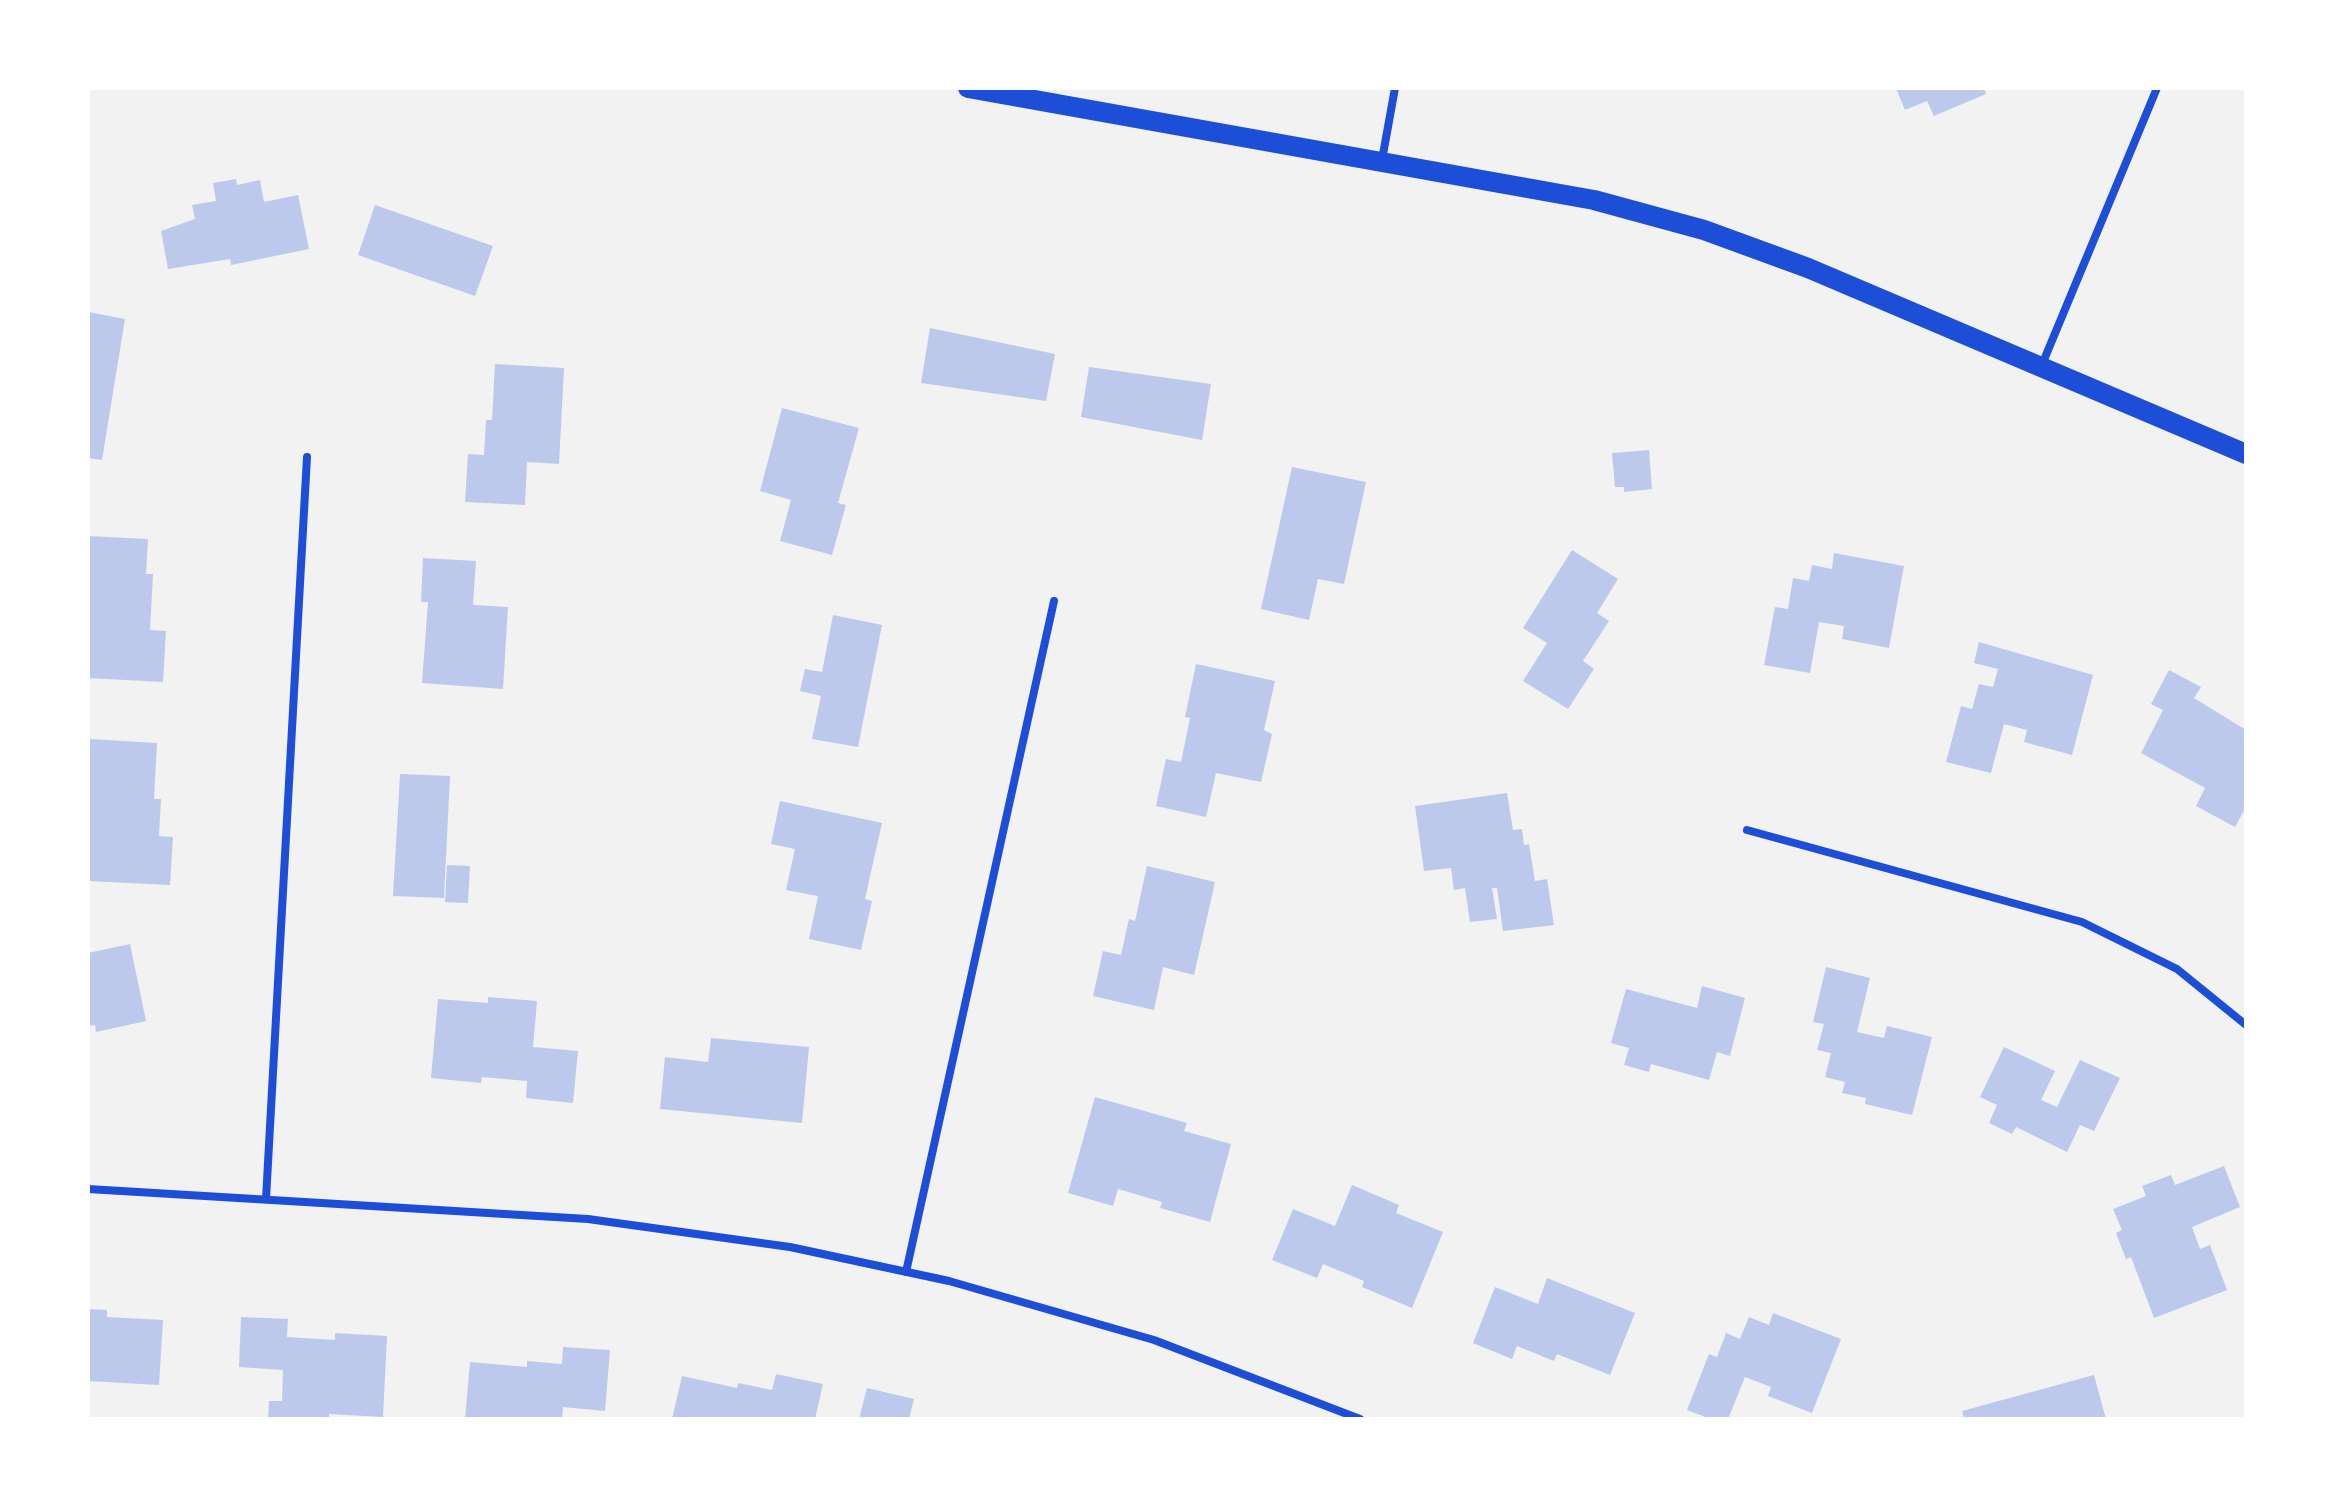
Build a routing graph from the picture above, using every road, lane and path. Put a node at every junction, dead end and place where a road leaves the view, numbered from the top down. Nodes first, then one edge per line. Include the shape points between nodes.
1 (968, 88) edge
2 (1395, 88) edge
3 (2157, 88) edge
4 (1382, 160) junction
5 (2041, 367) junction
6 (2246, 454) edge
7 (307, 457) dead end
8 (1054, 601) dead end
9 (1747, 830) dead end
10 (2246, 1025) edge
11 (88, 1189) edge
12 (266, 1199) junction
13 (906, 1272) junction
14 (1360, 1419) edge

1 - 4 main road
2 - 4 street
3 - 5 street
4 - 5 main road via 1594,200 1704,230
5 - 6 main road
7 - 12 street
8 - 13 street
9 - 10 street via 2094,927 2177,969
11 - 12 street
12 - 13 street via 588,1219 790,1247
13 - 14 street via 1154,1340

